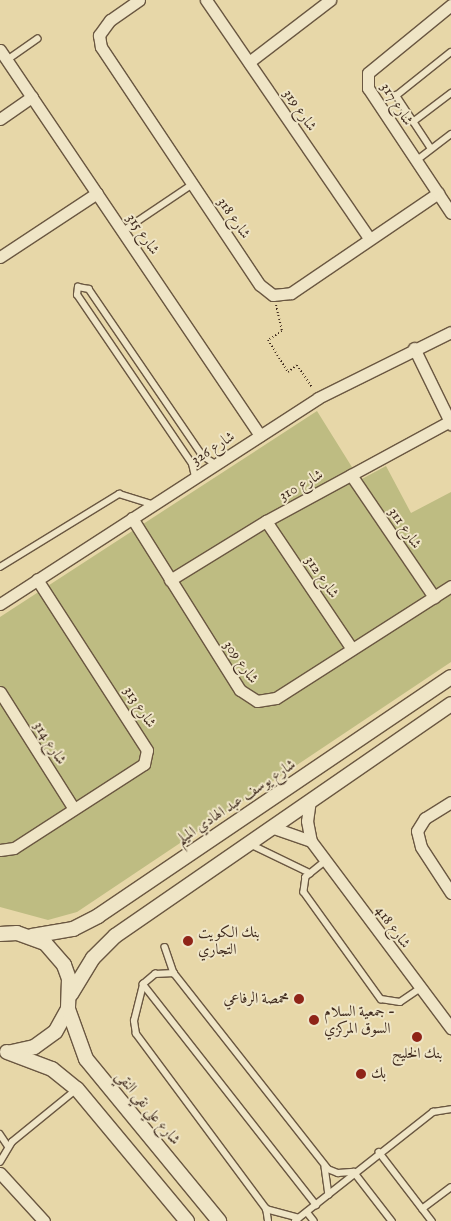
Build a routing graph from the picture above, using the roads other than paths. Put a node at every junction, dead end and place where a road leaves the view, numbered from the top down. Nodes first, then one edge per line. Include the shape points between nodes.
1 (138, 0) edge
2 (206, 0) edge
3 (330, 0) edge
4 (451, 5) edge
5 (37, 39) dead end
6 (0, 50) edge
7 (451, 52) edge
8 (7, 60) junction
9 (249, 62) junction
10 (451, 94) edge
11 (32, 97) junction
12 (0, 119) edge
13 (413, 122) junction
14 (451, 134) edge
15 (431, 149) junction
16 (416, 161) junction
17 (193, 184) junction
18 (97, 193) junction
19 (438, 193) junction
20 (451, 213) edge
21 (123, 230) junction
22 (369, 238) junction
23 (0, 257) edge
24 (451, 332) edge
25 (414, 348) junction
26 (450, 423) edge
27 (260, 435) junction
28 (216, 464) junction
29 (351, 475) junction
30 (195, 477) junction
31 (154, 505) junction
32 (132, 518) junction
33 (266, 521) junction
34 (0, 567) edge
35 (37, 579) junction
36 (170, 580) junction
37 (451, 586) edge
38 (434, 598) junction
39 (0, 604) edge
40 (352, 649) junction
41 (451, 677) edge
42 (1, 698) edge
43 (451, 704) edge
44 (310, 800) junction
45 (451, 802) edge
46 (74, 809) junction
47 (271, 827) junction
48 (311, 842) junction
49 (248, 843) junction
50 (0, 850) edge
51 (326, 861) junction
52 (310, 873) junction
53 (451, 893) edge
54 (0, 924) edge
55 (17, 933) junction
56 (0, 934) edge
57 (32, 936) junction
58 (165, 948) dead end
59 (174, 973) junction
60 (143, 984) junction
61 (419, 989) junction
62 (70, 994) junction
63 (68, 1008) junction
64 (451, 1028) edge
65 (4, 1052) edge
66 (76, 1089) junction
67 (451, 1109) edge
68 (130, 1112) junction
69 (108, 1126) junction
70 (0, 1134) edge
71 (8, 1146) junction
72 (379, 1152) junction
73 (0, 1162) edge
74 (324, 1165) junction
75 (354, 1172) junction
76 (0, 1173) edge
77 (451, 1187) edge
78 (329, 1195) junction
79 (316, 1205) junction
80 (266, 1209) junction
81 (422, 1209) junction
82 (307, 1212) junction
83 (297, 1220) edge
84 (44, 1221) edge
85 (187, 1221) edge
86 (218, 1221) edge
87 (268, 1221) edge
88 (314, 1221) edge
89 (392, 1221) edge
90 (432, 1221) edge

1 - 17 street, شارع 318 via 110,20 99,35 102,46
2 - 9 street, شارع 319
3 - 9 street
4 - 16 street, شارع 317 via 368,73 368,88
5 - 8 lane
6 - 8 street, شارع 315
7 - 13 lane via 398,92 396,99
8 - 11 street, شارع 315
9 - 22 street, شارع 319
10 - 13 lane
11 - 12 street
11 - 18 street, شارع 315
13 - 15 lane
14 - 15 lane
15 - 16 lane
16 - 19 street, شارع 317
17 - 21 lane
17 - 22 street, شارع 318 via 260,285 274,295 291,293
18 - 21 street, شارع 315
18 - 23 street
19 - 20 street, شارع 317
19 - 22 street
21 - 27 street, شارع 315
24 - 25 street, شارع 326
25 - 26 street
25 - 27 street, شارع 326 via 318,398
26 - 29 street, شارع 310
27 - 28 street, شارع 326
28 - 30 street, شارع 326
28 - 30 lane via 203,456 89,289 78,287 76,295 192,464
29 - 33 street, شارع 310
29 - 38 street, شارع 311
30 - 31 street, شارع 326
31 - 32 street, شارع 326
31 - 34 lane via 119,494
32 - 35 street, شارع 326
32 - 36 street, شارع 309
33 - 36 street, شارع 310
33 - 40 street, شارع 312
35 - 39 street, شارع 326
35 - 46 street, شارع 313 via 148,750 144,764
36 - 40 street, شارع 309 via 250,699 276,698
37 - 38 street, شارع 309
38 - 40 street, شارع 309
41 - 57 street, شارع يوسف عبد الهادي الميلم via 98,916 73,929
42 - 46 street, شارع 314
43 - 44 street
44 - 47 street
44 - 48 street via 307,821
45 - 53 street via 425,818 417,831 421,848
46 - 50 street, شارع 313 via 14,848
47 - 48 street
47 - 49 street
48 - 51 street, شارع 418
49 - 52 lane
49 - 62 street via 115,936 93,958
51 - 52 lane
51 - 61 street, شارع 418
52 - 61 lane via 303,884 304,892 381,999 400,1002
54 - 55 street
55 - 56 street
55 - 57 street
57 - 62 street via 56,953 64,965
58 - 59 lane
59 - 60 lane via 161,971
59 - 74 lane
60 - 79 lane
60 - 80 lane via 134,1021 136,1034
61 - 64 street, شارع 418
62 - 63 street
63 - 65 street via 45,1041
63 - 68 street, شارع علي نقي النقي via 82,1052
65 - 66 street via 44,1066
66 - 69 street
66 - 71 lane
67 - 72 lane via 433,1112
68 - 69 street via 114,1114
68 - 86 street, شارع علي نقي النقي
69 - 85 street
70 - 71 lane
71 - 73 lane
72 - 75 lane
72 - 81 lane
74 - 75 lane via 338,1173
74 - 78 lane
75 - 78 lane
75 - 89 lane
76 - 84 street
77 - 81 lane
78 - 79 lane
79 - 82 lane
80 - 83 lane
80 - 87 lane
81 - 90 lane
82 - 83 lane
82 - 88 lane

